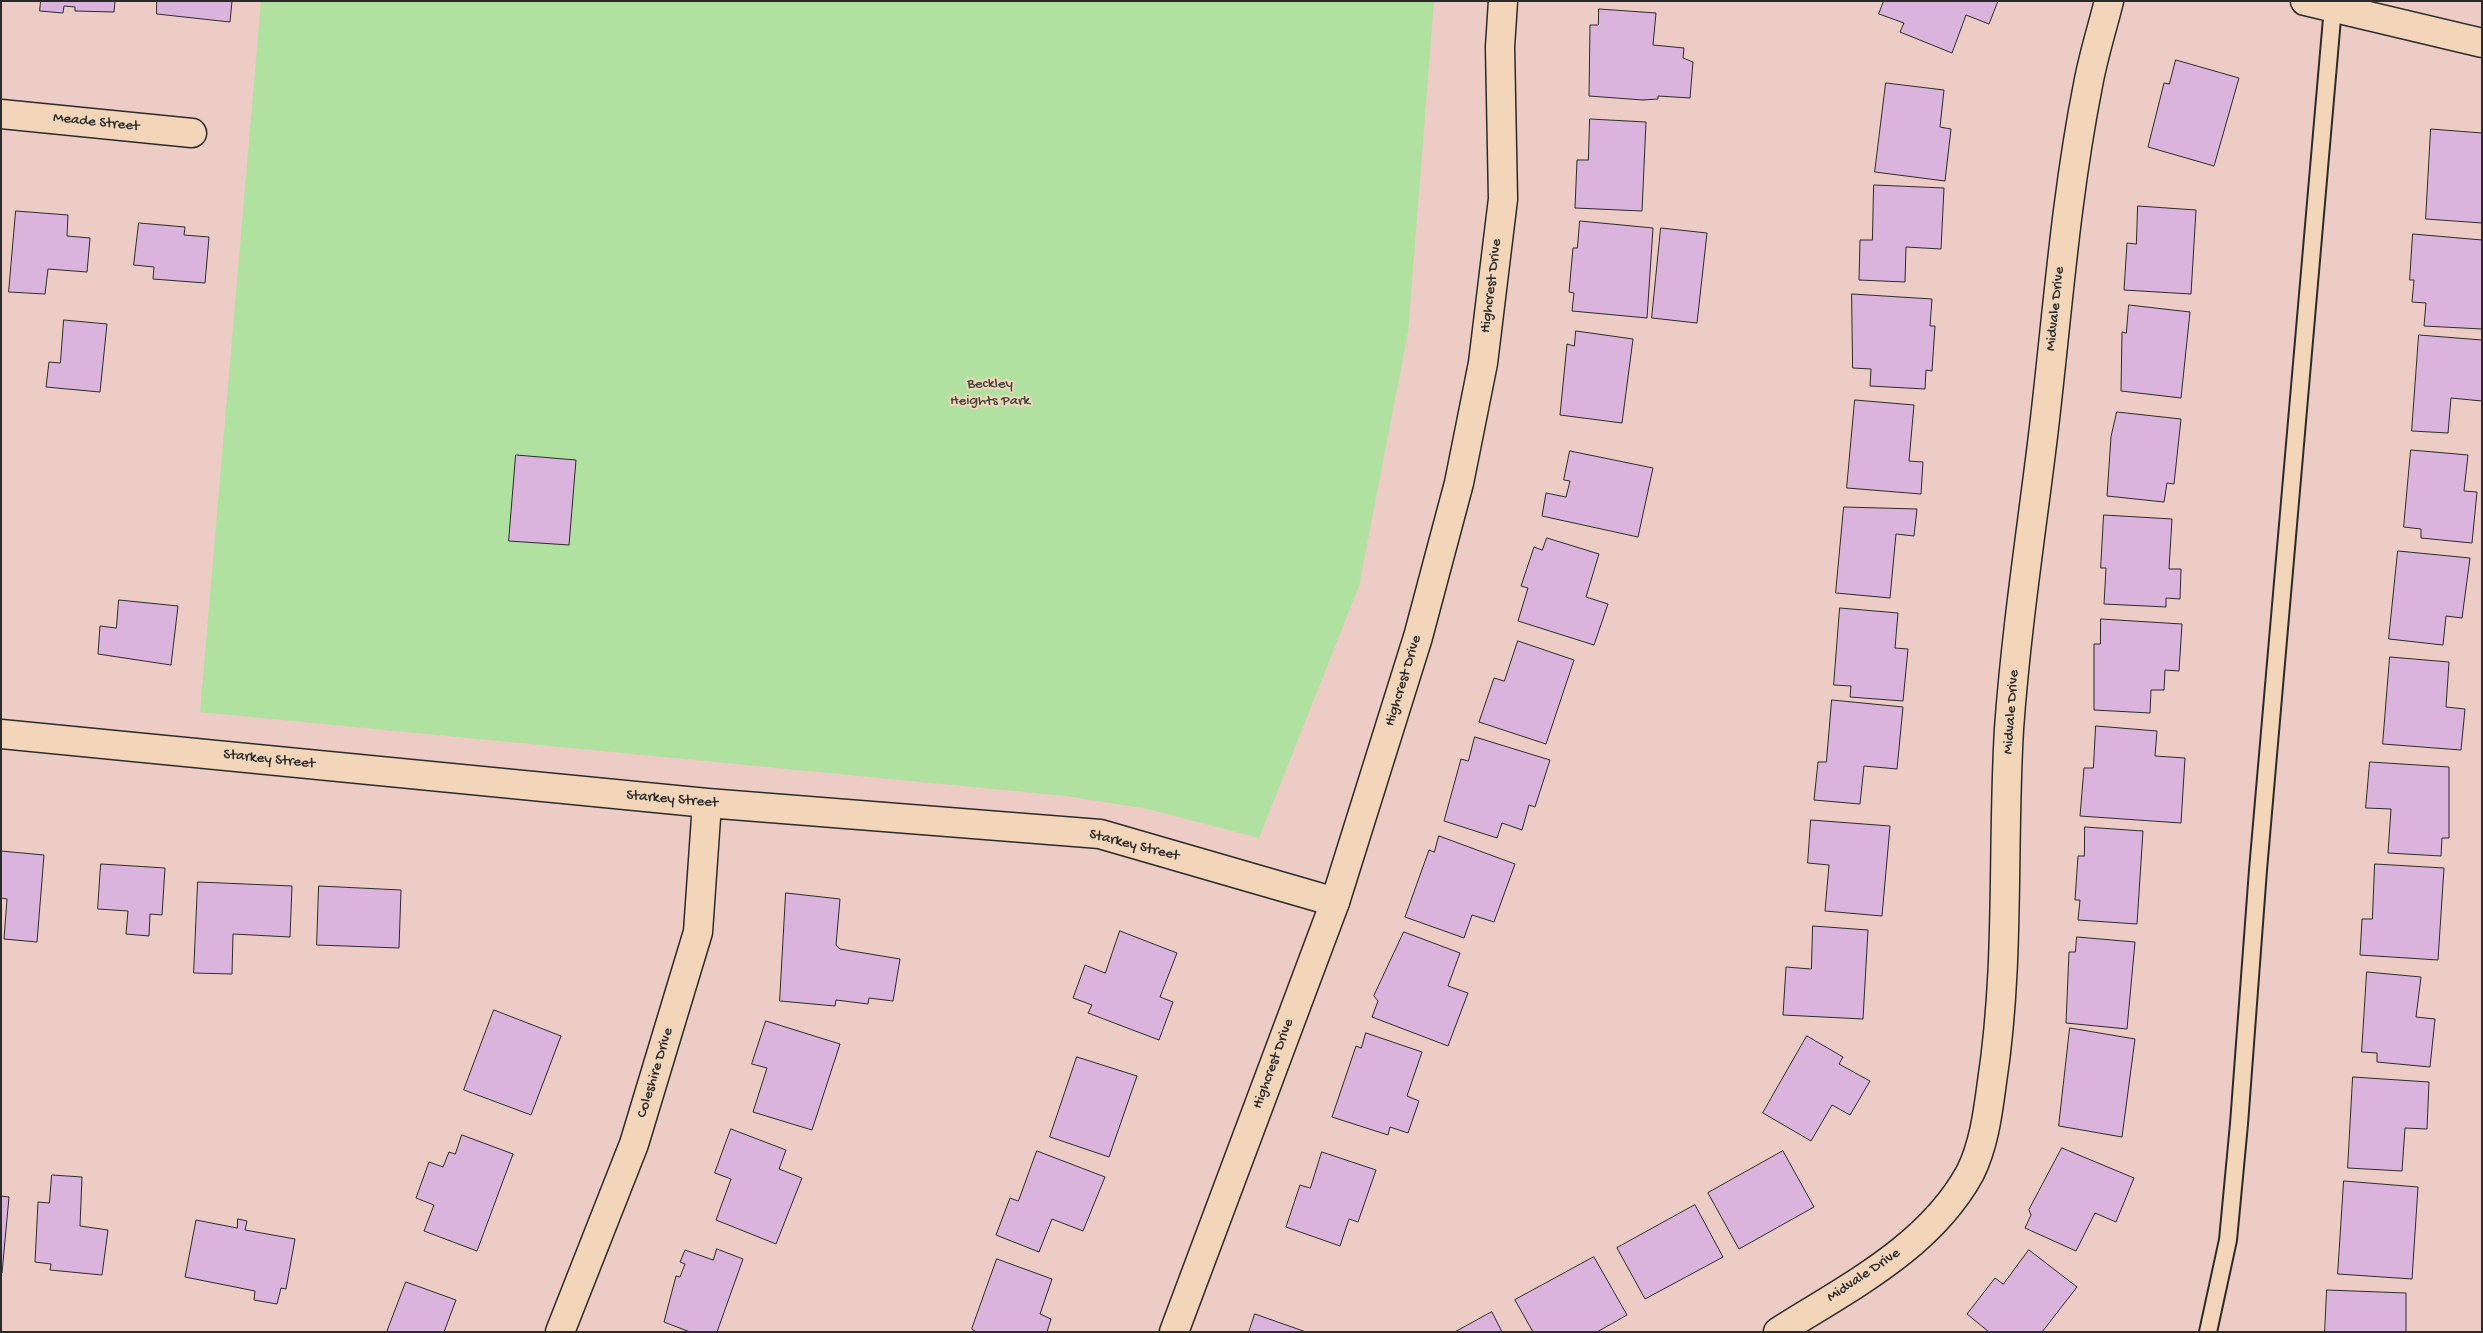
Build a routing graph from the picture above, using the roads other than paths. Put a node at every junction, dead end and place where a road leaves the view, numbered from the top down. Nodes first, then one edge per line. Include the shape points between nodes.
1 (1503, 1) edge
2 (2109, 1) edge
3 (2305, 1) edge
4 (2333, 7) junction
5 (2482, 43) edge
6 (1, 114) edge
7 (192, 132) dead end
8 (1, 734) edge
9 (707, 803) junction
10 (1335, 902) junction
11 (560, 1332) edge
12 (1174, 1332) edge
13 (1778, 1332) edge
14 (2208, 1332) edge

1 - 10 street, Highcrest Drive via 1500,47 1503,199 1483,363 1459,483 1418,637
2 - 13 street, Midvale Drive via 2088,84 2065,234 2020,610 2009,731 2005,963 1998,1048 1986,1127 1971,1170 1952,1200 1927,1228 1895,1258
3 - 4 street
4 - 5 street
4 - 14 lane via 2228,1240
6 - 7 street, Meade Street
8 - 9 street, Starkey Street
9 - 10 street, Starkey Street via 1100,834
9 - 11 street, Coleshire Drive via 698,932 634,1144
10 - 12 street, Highcrest Drive

